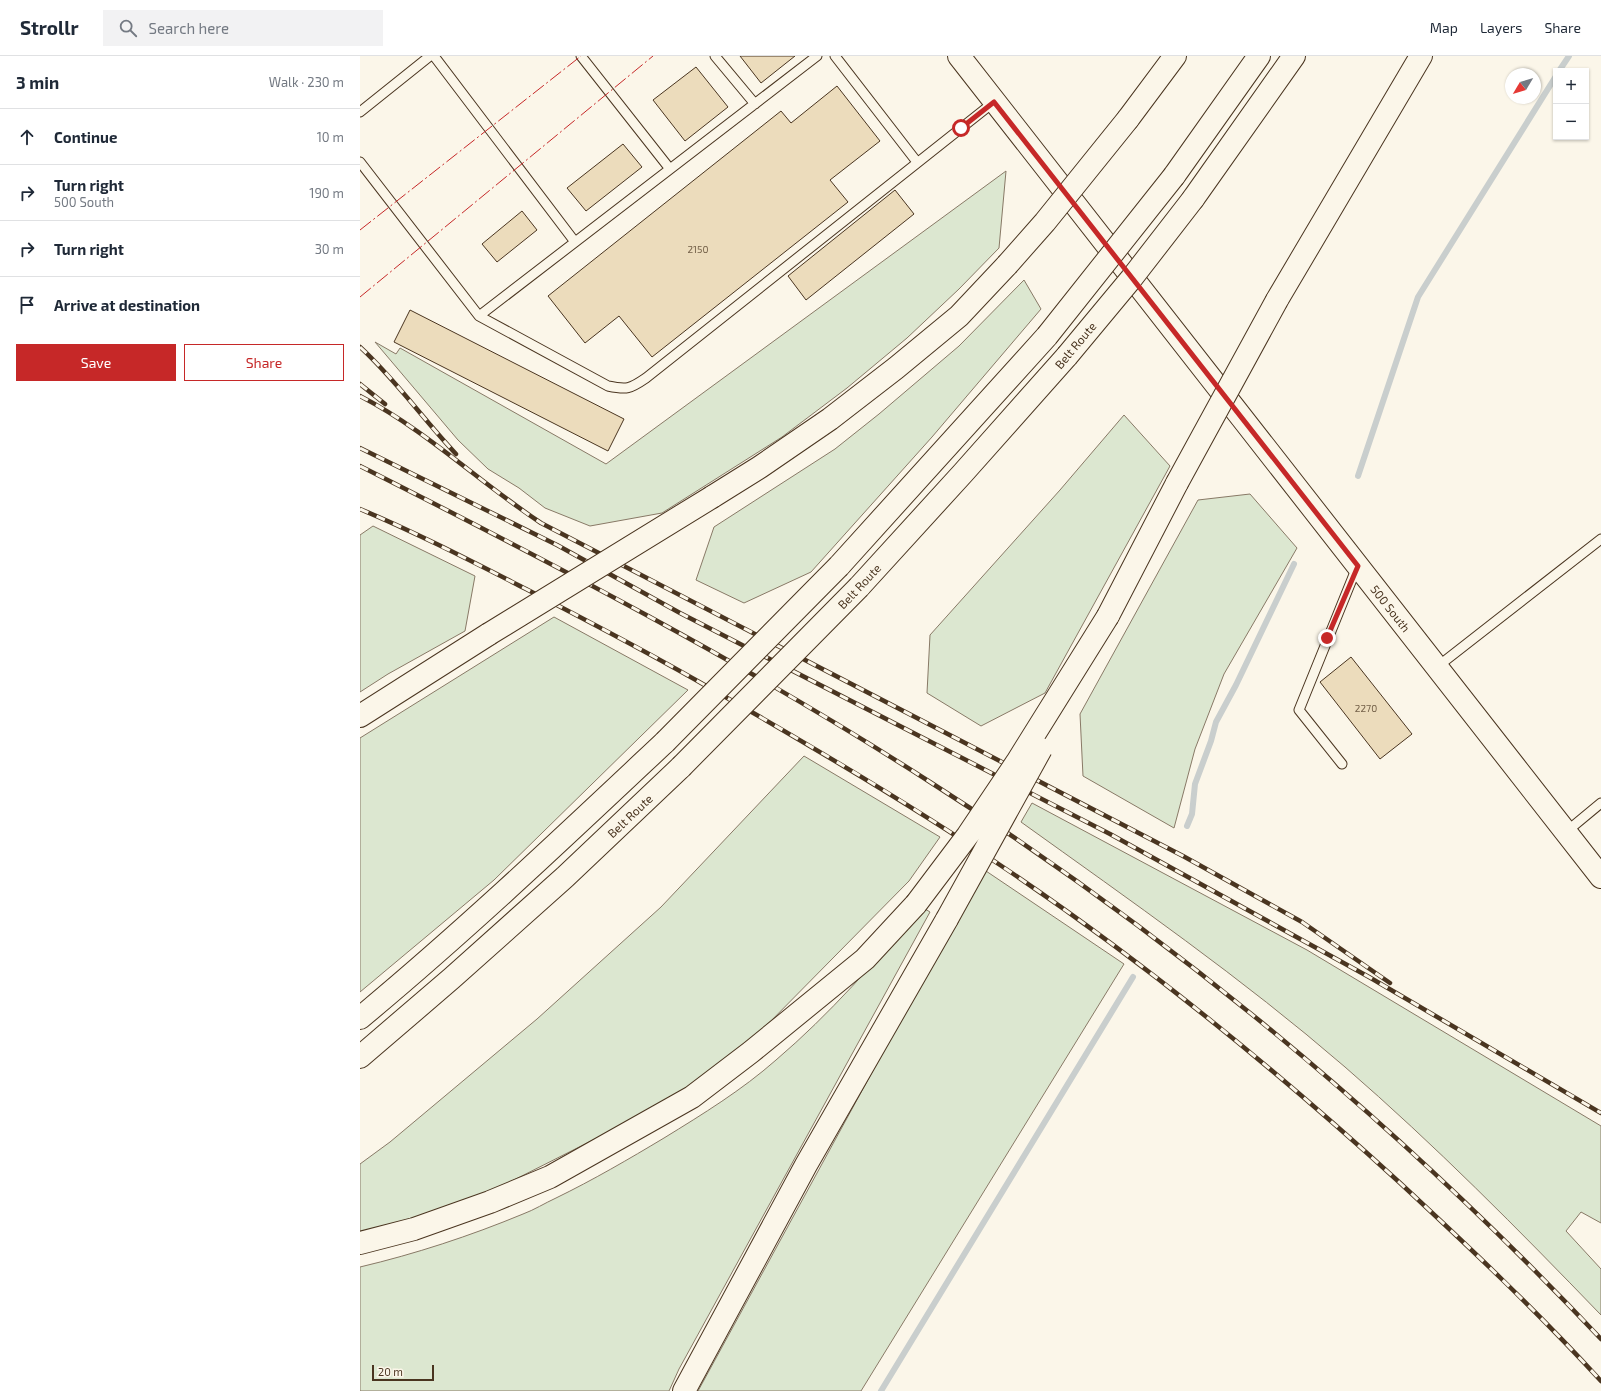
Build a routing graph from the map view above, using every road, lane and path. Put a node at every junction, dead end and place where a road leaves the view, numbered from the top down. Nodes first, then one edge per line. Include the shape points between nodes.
1 (430, 56) edge
2 (434, 56) edge
3 (581, 56) edge
4 (715, 56) edge
5 (817, 56) edge
6 (835, 56) edge
7 (958, 56) edge
8 (1175, 56) edge
9 (1259, 56) edge
10 (1294, 56) edge
11 (1421, 56) edge
12 (994, 102) junction
13 (754, 104) junction
14 (360, 112) edge
15 (360, 162) edge
16 (917, 162) junction
17 (670, 169) junction
18 (575, 242) junction
19 (478, 316) junction
20 (1601, 539) edge
21 (1358, 566) junction
22 (1108, 616) junction
23 (1437, 667) junction
24 (360, 716) edge
25 (1342, 764) dead end
26 (1601, 803) edge
27 (1566, 832) junction
28 (1601, 877) edge
29 (360, 1018) edge
30 (360, 1057) edge
31 (360, 1243) edge
32 (684, 1391) edge

1 - 14 lane
2 - 18 lane
3 - 17 lane
4 - 13 lane
5 - 13 lane
6 - 16 lane
7 - 12 main road, 500 South
8 - 24 main road, bridge via 1128,119 1007,265 959,316 896,368 760,468
9 - 29 main road, bridge via 1174,176 1046,336 839,566 665,742 520,877
10 - 30 main road, Belt Route, bridge via 1193,199 1131,279 1067,356 859,587 681,767 565,877
11 - 22 main road, bridge via 1277,300
12 - 16 lane
12 - 21 main road, 500 South
13 - 17 lane
15 - 19 lane
16 - 19 lane via 632,387 624,389 608,386
17 - 18 lane
18 - 19 lane
20 - 23 lane
21 - 23 main road, 500 South
21 - 25 lane via 1298,710
22 - 31 main road, bridge via 968,835 916,904 865,959 692,1097 550,1177 490,1202 421,1226
22 - 32 main road, bridge via 1034,763 806,1164
23 - 27 main road, 500 South
26 - 27 lane
27 - 28 main road, 500 South

